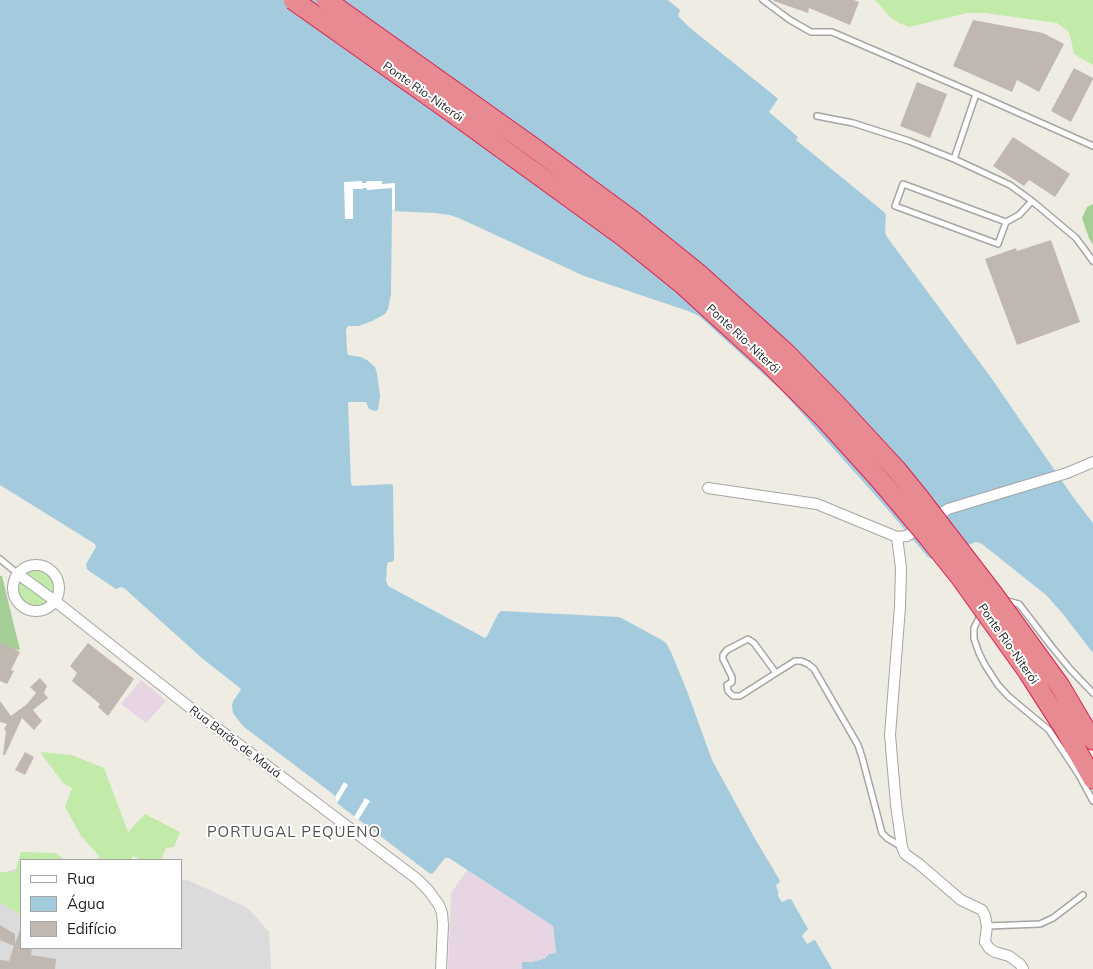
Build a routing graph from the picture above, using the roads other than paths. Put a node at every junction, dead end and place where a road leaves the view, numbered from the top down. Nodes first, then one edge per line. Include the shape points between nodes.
1 (293, 0) edge
2 (326, 0) edge
3 (763, 0) edge
4 (976, 94) junction
5 (817, 116) dead end
6 (1093, 146) edge
7 (954, 159) junction
8 (1032, 201) junction
9 (1006, 222) junction
10 (1093, 261) edge
11 (1093, 462) edge
12 (708, 488) dead end
13 (902, 537) junction
14 (0, 559) edge
15 (18, 574) junction
16 (55, 601) junction
17 (993, 603) dead end
18 (986, 608) dead end
19 (776, 673) junction
20 (1093, 694) edge
21 (1081, 733) edge
22 (1093, 778) edge
23 (1093, 801) edge
24 (902, 847) junction
25 (1083, 895) dead end
26 (987, 926) junction
27 (441, 969) edge
28 (1023, 969) edge

1 - 21 highway, Ponte Rio-Niterói, bridge via 624,237 764,357 880,480 960,577 1043,695
2 - 21 highway, Ponte Rio-Niterói, bridge via 633,221 700,275 786,353 896,469 943,528 1060,686
3 - 4 lane via 811,32 832,32
4 - 6 lane
4 - 7 lane
5 - 7 lane via 853,123
7 - 8 lane via 1010,185
8 - 9 lane via 1019,215
8 - 10 lane via 1076,238
9 - 9 lane via 903,184 895,206 998,244
11 - 13 street, bridge via 948,509
12 - 13 street via 817,504
13 - 24 street via 890,735
14 - 15 lane
15 - 16 street, Rua Barão de Mauá
15 - 16 street via 24,568 39,565 53,572 59,586
15 - 16 street via 14,594 23,606 29,610 44,610
16 - 27 street, Rua Barão de Mauá via 417,880 435,898 442,912
17 - 20 lane via 1003,600 1019,604
18 - 23 lane via 974,628 974,639 985,664 1008,696 1049,730
19 - 19 lane via 740,696 733,696 728,691 727,685 732,682 732,677 723,655 748,639
19 - 24 lane via 795,661 814,669 858,745 882,833
21 - 22 highway, Ponte Rio-Niterói
24 - 26 street via 905,854 961,900 982,910
25 - 26 lane via 1040,924
26 - 28 street via 985,942 989,948 1009,956

